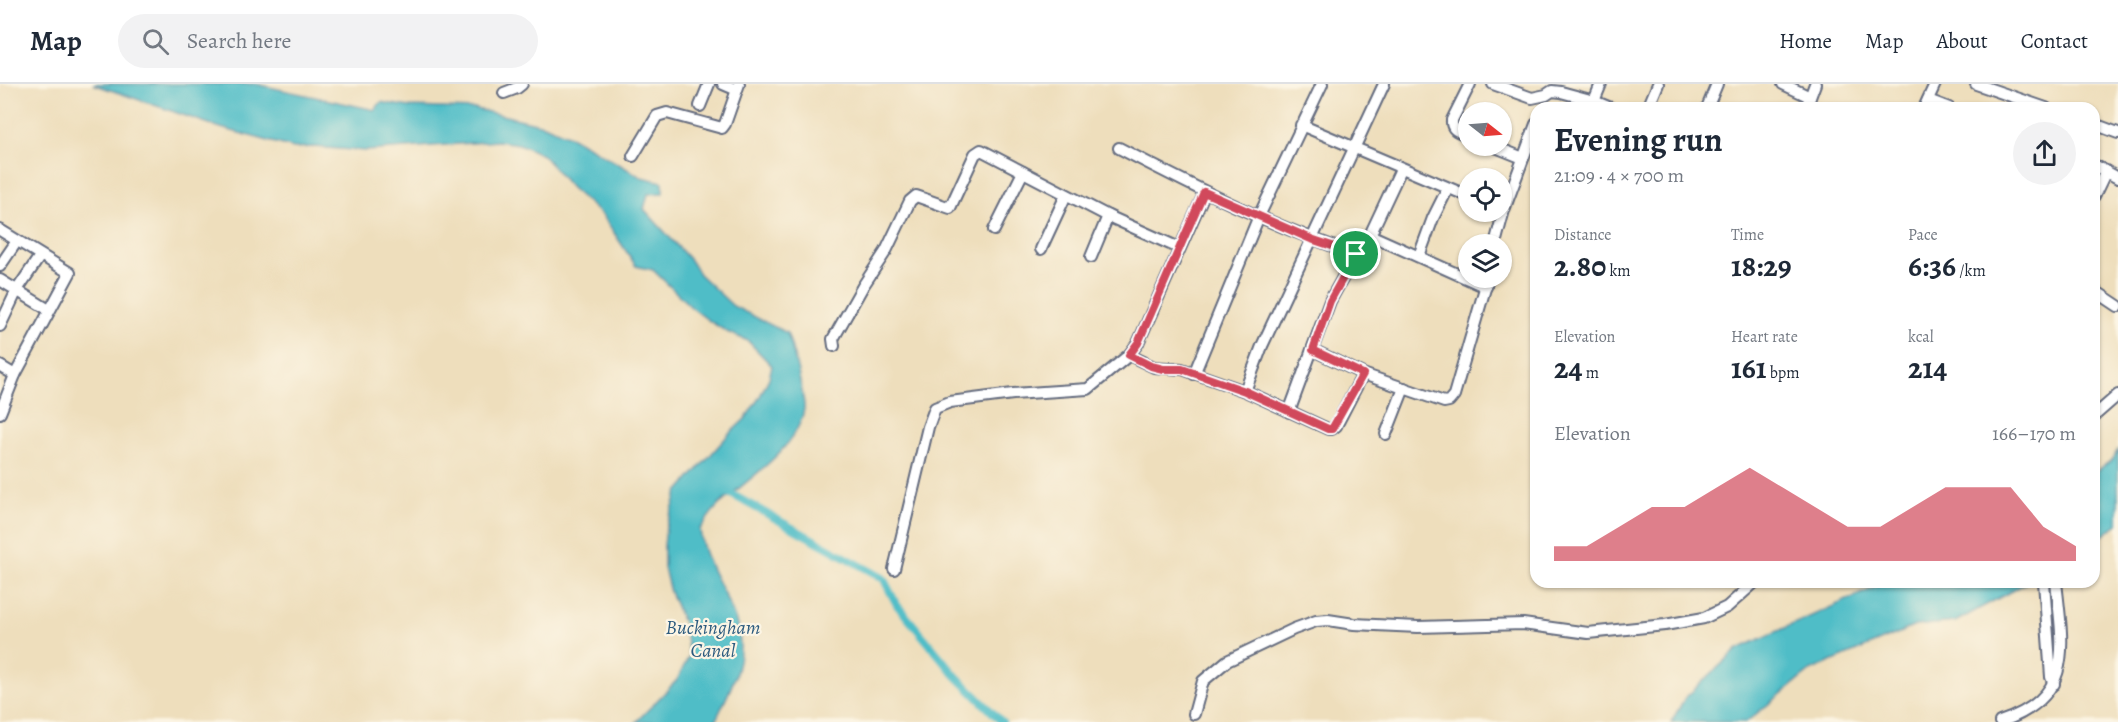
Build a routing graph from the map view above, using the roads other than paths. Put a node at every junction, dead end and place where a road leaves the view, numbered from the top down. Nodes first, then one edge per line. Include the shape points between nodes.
1 (522, 84) edge
2 (709, 84) edge
3 (723, 84) edge
4 (1322, 84) edge
5 (1384, 84) edge
6 (1470, 84) edge
7 (1601, 84) edge
8 (1658, 84) edge
9 (1717, 84) edge
10 (1783, 84) edge
11 (1815, 84) edge
12 (1935, 84) edge
13 (1976, 84) edge
14 (1496, 85) edge
15 (738, 87) edge
16 (1551, 90) edge
17 (504, 93) dead end
18 (1594, 100) junction
19 (1461, 102) edge
20 (1598, 102) edge
21 (1650, 102) edge
22 (1710, 102) edge
23 (1807, 102) edge
24 (1808, 102) edge
25 (1927, 102) edge
26 (2028, 102) edge
27 (700, 106) dead end
28 (1458, 108) edge
29 (1301, 125) junction
30 (2100, 126) edge
31 (1458, 131) edge
32 (2118, 133) edge
33 (1530, 140) edge
34 (1356, 147) junction
35 (1119, 148) dead end
36 (1512, 154) edge
37 (633, 156) dead end
38 (1523, 158) junction
39 (2100, 168) edge
40 (1401, 169) junction
41 (2106, 171) junction
42 (1023, 172) junction
43 (2118, 178) edge
44 (2100, 184) edge
45 (1512, 187) edge
46 (1448, 188) junction
47 (1204, 192) junction
48 (1458, 192) edge
49 (1066, 195) junction
50 (1108, 216) junction
51 (1259, 216) junction
52 (0, 230) edge
53 (994, 231) dead end
54 (1370, 235) junction
55 (1311, 239) junction
56 (17, 241) junction
57 (1179, 248) junction
58 (1041, 249) dead end
59 (1356, 254) junction
60 (40, 256) junction
61 (1091, 256) dead end
62 (1419, 256) junction
63 (0, 266) edge
64 (1458, 271) edge
65 (0, 280) edge
66 (1485, 288) edge
67 (17, 290) junction
68 (2100, 294) edge
69 (2118, 306) edge
70 (49, 310) junction
71 (0, 326) edge
72 (834, 346) dead end
73 (1313, 350) junction
74 (1129, 355) junction
75 (0, 366) edge
76 (1194, 374) junction
77 (1363, 374) junction
78 (15, 375) junction
79 (1404, 388) junction
80 (1245, 391) junction
81 (2118, 394) edge
82 (2100, 410) edge
83 (1289, 412) junction
84 (0, 413) edge
85 (1386, 434) dead end
86 (894, 568) dead end
87 (1748, 588) edge
88 (2044, 588) edge
89 (2057, 588) edge
90 (2054, 684) junction
91 (1194, 714) dead end
92 (2000, 722) edge

1 - 17 street
2 - 27 street
3 - 15 street
4 - 29 street
5 - 34 street
6 - 19 street
7 - 18 street
8 - 21 street
9 - 22 street
10 - 23 street
11 - 24 street
12 - 25 street
13 - 26 street
14 - 16 street via 1532,98
15 - 37 street via 722,128 662,113
16 - 18 street
18 - 20 street
28 - 31 street via 1451,126
29 - 34 street
29 - 51 street
30 - 32 street
33 - 38 street
34 - 40 street
34 - 55 street
35 - 47 street
36 - 38 street
38 - 45 street
39 - 41 street
40 - 46 street
40 - 54 street
41 - 43 street
41 - 44 street
42 - 49 street
42 - 53 street
42 - 72 street via 981,150 975,154 950,208 919,196 913,198 833,339
46 - 48 street
46 - 62 street
47 - 51 street
47 - 57 street
49 - 50 street
49 - 58 street
50 - 57 street
50 - 61 street
51 - 55 street
51 - 76 street
52 - 56 street
54 - 59 street
54 - 62 street
55 - 59 street
55 - 80 street
56 - 60 street
56 - 63 street
57 - 74 street via 1138,343
59 - 73 street via 1330,301
60 - 67 street
60 - 70 street via 70,273
62 - 64 street
65 - 67 street
66 - 79 street via 1452,399 1444,402
67 - 70 street
67 - 71 street
68 - 69 street
70 - 78 street
73 - 77 street
73 - 83 street
74 - 76 street via 1154,367
74 - 86 street via 1089,389 1013,394 950,402 934,408
75 - 78 street
76 - 80 street
77 - 79 street
77 - 83 street via 1332,429
78 - 84 street
79 - 85 street
80 - 83 street
81 - 82 street
87 - 91 street via 1727,607 1704,618 1588,633 1523,624 1418,627 1316,621 1227,661 1203,681
88 - 90 street
89 - 90 street via 2062,643
90 - 92 street via 2040,702

